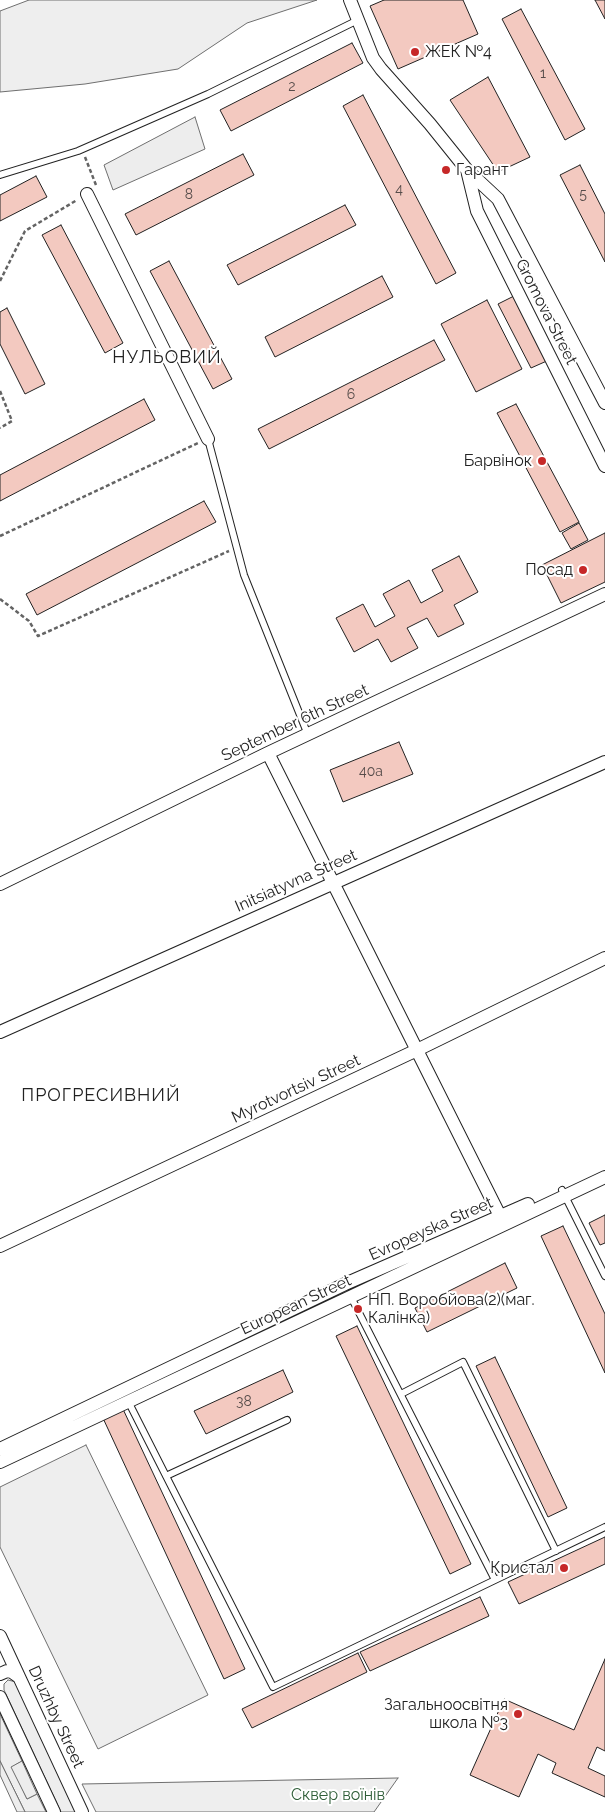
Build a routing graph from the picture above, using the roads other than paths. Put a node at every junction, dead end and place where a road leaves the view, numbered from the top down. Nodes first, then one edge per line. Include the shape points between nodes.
1 (350, 0) edge
2 (358, 20) junction
3 (467, 170) junction
4 (0, 175) edge
5 (86, 194) road end
6 (601, 385) edge
7 (605, 403) edge
8 (208, 439) joint
9 (605, 466) edge
10 (605, 594) edge
11 (308, 735) junction
12 (268, 753) junction
13 (605, 762) edge
14 (333, 882) junction
15 (0, 884) edge
16 (605, 958) edge
17 (0, 1032) edge
18 (417, 1050) junction
19 (605, 1170) edge
20 (605, 1177) edge
21 (562, 1190) junction
22 (500, 1216) junction
23 (0, 1246) edge
24 (605, 1276) edge
25 (345, 1284) junction
26 (123, 1391) junction
27 (401, 1394) junction
28 (287, 1420) dead end
29 (0, 1449) edge
30 (0, 1462) edge
31 (166, 1476) junction
32 (605, 1527) edge
33 (556, 1551) junction
34 (494, 1580) junction
35 (0, 1636) edge
36 (7, 1651) junction
37 (0, 1664) edge
38 (0, 1674) edge
39 (19, 1677) junction
40 (0, 1697) edge
41 (54, 1812) edge
42 (82, 1812) edge

1 - 2 street, Gromova Street
2 - 3 street, Gromova Street via 373,58
2 - 4 lane via 208,94 82,149
3 - 6 street, Gromova Street via 498,199
3 - 9 street, Gromova Street via 477,211
5 - 8 street
6 - 7 street, Gromova Street
8 - 11 lane via 244,575
10 - 11 street, September 6th Street
11 - 12 street, September 6th Street
12 - 14 street
12 - 15 street, September 6th Street
13 - 14 street, Initsiatyvna Street
14 - 17 street, Initsiatyvna Street
14 - 18 street
16 - 18 street, Myrotvortsiv Street
18 - 22 street
18 - 23 street, Myrotvortsiv Street
19 - 21 street, Evropeyska Street
20 - 30 street, European Street
21 - 22 street, Evropeyska Street
21 - 24 lane
22 - 25 street, Evropeyska Street
25 - 26 street, Evropeyska Street
25 - 27 lane
26 - 29 street, Evropeyska Street
26 - 31 lane
27 - 33 lane via 463,1362
27 - 34 lane
28 - 31 lane
31 - 34 lane via 273,1686
32 - 33 lane
33 - 34 lane
35 - 36 street, Druzhby Street
36 - 37 street
36 - 39 street, Druzhby Street
38 - 39 street via 7,1671
39 - 42 street, Druzhby Street
40 - 41 street

